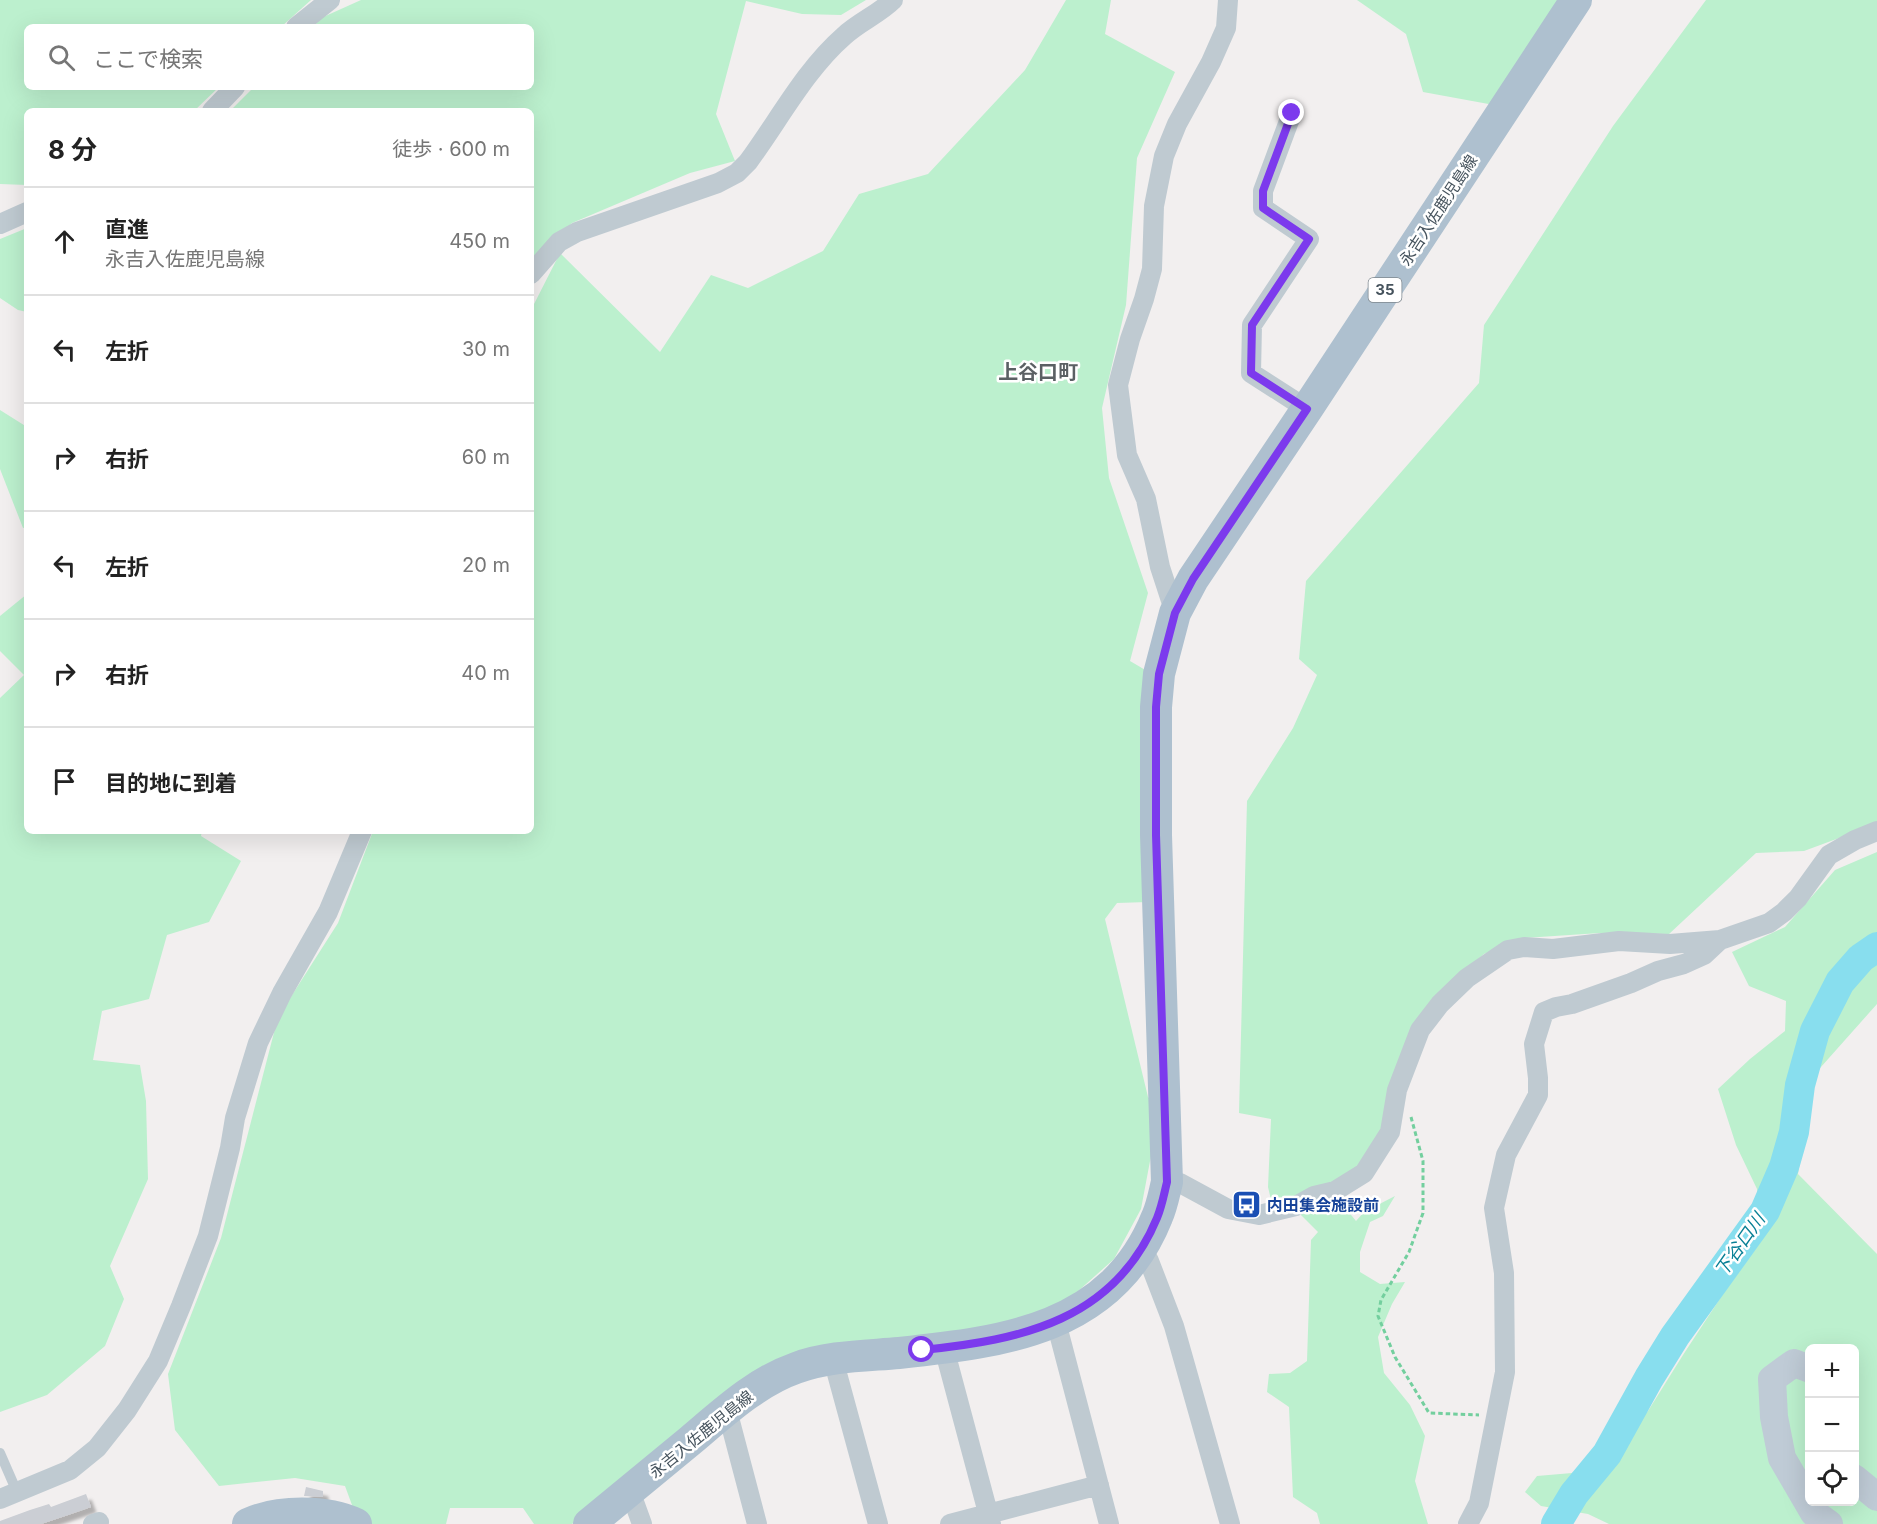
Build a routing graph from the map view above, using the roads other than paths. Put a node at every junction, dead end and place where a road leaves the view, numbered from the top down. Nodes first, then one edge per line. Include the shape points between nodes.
1 (330, 0) edge
2 (893, 0) edge
3 (1228, 0) edge
4 (1576, 0) edge
5 (300, 24) edge
6 (232, 90) edge
7 (215, 108) edge
8 (1292, 113) dead end
9 (24, 213) edge
10 (0, 224) edge
11 (534, 271) edge
12 (1307, 409) junction
13 (1175, 613) junction
14 (1877, 831) edge
15 (361, 834) edge
16 (1720, 940) junction
17 (1167, 1182) junction
18 (1142, 1248) junction
19 (1056, 1322) junction
20 (944, 1348) junction
21 (833, 1359) junction
22 (1805, 1367) edge
23 (727, 1410) junction
24 (0, 1453) edge
25 (1859, 1482) edge
26 (1099, 1485) junction
27 (630, 1491) junction
28 (8, 1496) edge
29 (1877, 1497) edge
30 (990, 1518) edge
31 (248, 1524) edge
32 (356, 1524) edge
33 (589, 1524) edge
34 (642, 1524) edge
35 (757, 1524) edge
36 (878, 1524) edge
37 (950, 1524) edge
38 (1108, 1524) edge
39 (1230, 1524) edge
40 (1468, 1524) edge
41 (1829, 1524) edge

1 - 5 street
2 - 11 street via 843,36 824,57 737,173 577,232 559,242
3 - 13 street via 1226,28 1164,156 1154,206 1152,269 1119,385 1127,455 1146,499 1160,567
4 - 12 main road, 永吉入佐鹿児島線 / 35
6 - 7 street
8 - 12 street via 1263,191 1263,208 1309,239 1252,325 1251,373
9 - 10 street
12 - 13 main road, 永吉入佐鹿児島線 / 35 via 1193,579
13 - 17 main road, 永吉入佐鹿児島線 / 35 via 1159,674 1156,707
14 - 16 street via 1829,855 1798,898 1769,923
15 - 28 street via 328,912 258,1043 208,1236 158,1361 97,1448 70,1470
16 - 17 street via 1670,944 1619,941 1508,950 1467,978 1420,1030 1399,1085 1390,1132 1364,1173 1335,1191 1259,1215 1228,1209 1180,1183
16 - 40 street via 1704,955 1684,964 1544,1011 1534,1044 1538,1095 1506,1155 1494,1208 1504,1272 1505,1372 1479,1503
17 - 18 main road, 永吉入佐鹿児島線 / 35 via 1158,1216
18 - 19 main road, 永吉入佐鹿児島線 / 35 via 1120,1278 1090,1303
18 - 39 street via 1174,1326
19 - 20 main road, 永吉入佐鹿児島線 / 35 via 1028,1332
19 - 26 street
20 - 21 main road, 永吉入佐鹿児島線 / 35
20 - 30 street
21 - 23 main road, 永吉入佐鹿児島線 / 35 via 795,1368
21 - 36 street
22 - 41 main road via 1794,1363 1772,1379 1774,1417 1782,1458 1814,1513
23 - 27 main road, 永吉入佐鹿児島線 / 35
23 - 35 street
24 - 28 lane
25 - 29 main road
26 - 30 street
26 - 38 street
27 - 33 main road, 永吉入佐鹿児島線 / 35
27 - 34 street
30 - 37 street
31 - 32 main road via 286,1514 316,1514

